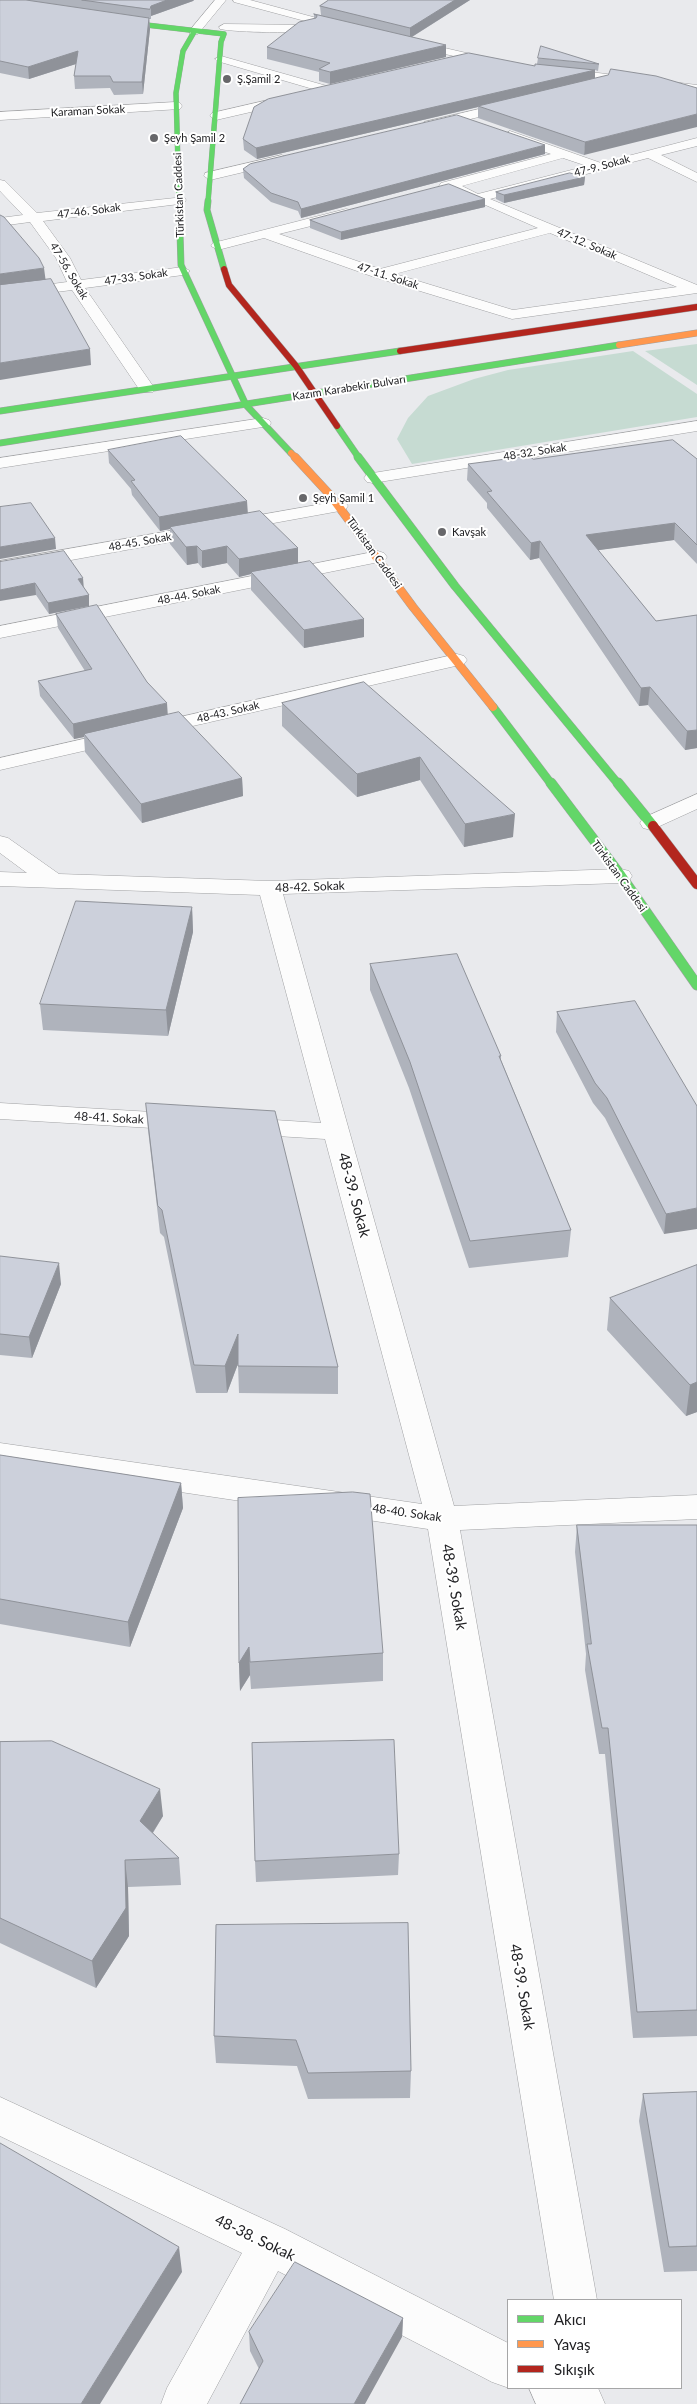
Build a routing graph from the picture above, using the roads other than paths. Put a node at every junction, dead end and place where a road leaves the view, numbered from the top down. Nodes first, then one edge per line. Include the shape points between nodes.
1 (221, 0) edge
2 (237, 0) edge
3 (102, 23) edge
4 (339, 27) junction
5 (358, 31) edge
6 (223, 34) junction
7 (193, 35) junction
8 (396, 40) edge
9 (471, 57) junction
10 (221, 59) junction
11 (443, 64) edge
12 (511, 66) edge
13 (549, 70) edge
14 (624, 78) junction
15 (586, 87) edge
16 (697, 89) edge
17 (528, 101) edge
18 (176, 106) junction
19 (0, 116) edge
20 (216, 116) junction
21 (460, 118) junction
22 (418, 128) edge
23 (697, 142) edge
24 (564, 154) junction
25 (650, 154) junction
26 (296, 156) edge
27 (601, 167) junction
28 (210, 176) junction
29 (697, 178) edge
30 (0, 184) edge
31 (450, 185) junction
32 (431, 190) edge
33 (477, 198) junction
34 (179, 200) junction
35 (357, 210) edge
36 (34, 218) junction
37 (0, 222) edge
38 (551, 229) junction
39 (265, 234) junction
40 (218, 246) junction
41 (183, 271) junction
42 (379, 274) junction
43 (76, 285) junction
44 (696, 290) edge
45 (0, 295) edge
46 (697, 307) edge
47 (697, 333) edge
48 (296, 366) junction
49 (234, 375) junction
50 (148, 388) junction
51 (317, 394) junction
52 (246, 404) junction
53 (0, 411) edge
54 (263, 423) junction
55 (697, 426) edge
56 (0, 443) edge
57 (0, 463) edge
58 (373, 478) junction
59 (339, 506) junction
60 (378, 557) junction
61 (0, 567) edge
62 (0, 632) edge
63 (457, 660) junction
64 (0, 764) edge
65 (697, 801) edge
66 (652, 823) junction
67 (0, 843) edge
68 (621, 876) junction
69 (0, 879) edge
70 (52, 880) junction
71 (697, 884) edge
72 (270, 888) junction
73 (697, 985) edge
74 (0, 1111) edge
75 (337, 1132) junction
76 (0, 1454) edge
77 (697, 1507) edge
78 (442, 1519) junction
79 (0, 2116) edge
80 (270, 2244) junction
81 (576, 2299) edge
82 (507, 2365) edge
83 (553, 2389) edge
84 (591, 2389) edge
85 (183, 2404) edge
86 (583, 2404) edge
87 (594, 2404) edge

1 - 7 street, Türkistan Caddesi
2 - 4 street
2 - 6 street
3 - 7 street
4 - 5 street
4 - 6 street
6 - 7 street
6 - 10 street
7 - 18 street, Türkistan Caddesi via 183,51
8 - 9 street
9 - 11 street
9 - 12 street
10 - 20 street
10 - 20 street via 335,88
13 - 14 street
14 - 15 street
14 - 16 street
17 - 21 street
18 - 19 street, Karaman Sokak
18 - 34 street, Türkistan Caddesi
20 - 28 street
21 - 22 street
21 - 24 street
23 - 25 street, 47-9. Sokak
24 - 27 street
24 - 31 street
25 - 27 street, 47-9. Sokak
25 - 29 street
26 - 28 street
27 - 33 street, 47-9. Sokak
28 - 40 street via 207,210
30 - 36 street, 47-56. Sokak
31 - 32 street
31 - 33 street
33 - 38 street, 47-12. Sokak
34 - 36 street, 47-46. Sokak
34 - 41 street, Türkistan Caddesi
35 - 39 street
36 - 37 street, 47-46. Sokak
36 - 43 street, 47-56. Sokak via 63,258
38 - 42 street
38 - 44 street, 47-12. Sokak
39 - 40 street
39 - 42 street, 47-11. Sokak
40 - 48 street via 229,286
41 - 43 street, 47-33. Sokak
41 - 49 street, Türkistan Caddesi
42 - 44 street, 47-11. Sokak via 512,315
43 - 45 street, 47-33. Sokak
43 - 50 street, 47-56. Sokak
46 - 48 street
47 - 51 street, Kazım Karabekir Bulvarı
48 - 49 street
48 - 51 street
49 - 50 street
49 - 52 street, Türkistan Caddesi
50 - 53 street
51 - 52 street, Kazım Karabekir Bulvarı
51 - 58 street
52 - 54 street, Türkistan Caddesi
52 - 56 street, Kazım Karabekir Bulvarı
54 - 57 street
54 - 59 street, Türkistan Caddesi
55 - 58 street, 48-32. Sokak
58 - 66 street via 461,594
59 - 60 street, Türkistan Caddesi
59 - 61 street, 48-45. Sokak
60 - 62 street, 48-44. Sokak
60 - 63 street, Türkistan Caddesi via 413,607
63 - 64 street, 48-43. Sokak
63 - 68 street, Türkistan Caddesi
65 - 66 street
66 - 71 street
67 - 70 street
68 - 72 street, 48-42. Sokak
68 - 73 street, Türkistan Caddesi
69 - 70 street, 48-42. Sokak
70 - 72 street, 48-42. Sokak
72 - 75 street, 48-39. Sokak
74 - 75 street, 48-41. Sokak
75 - 78 street, 48-39. Sokak
76 - 78 street, 48-40. Sokak
77 - 78 street, 48-40. Sokak
78 - 81 street, 48-39. Sokak
79 - 80 street, 48-38. Sokak
80 - 82 street, 48-38. Sokak
80 - 85 street
83 - 86 street
84 - 87 street

